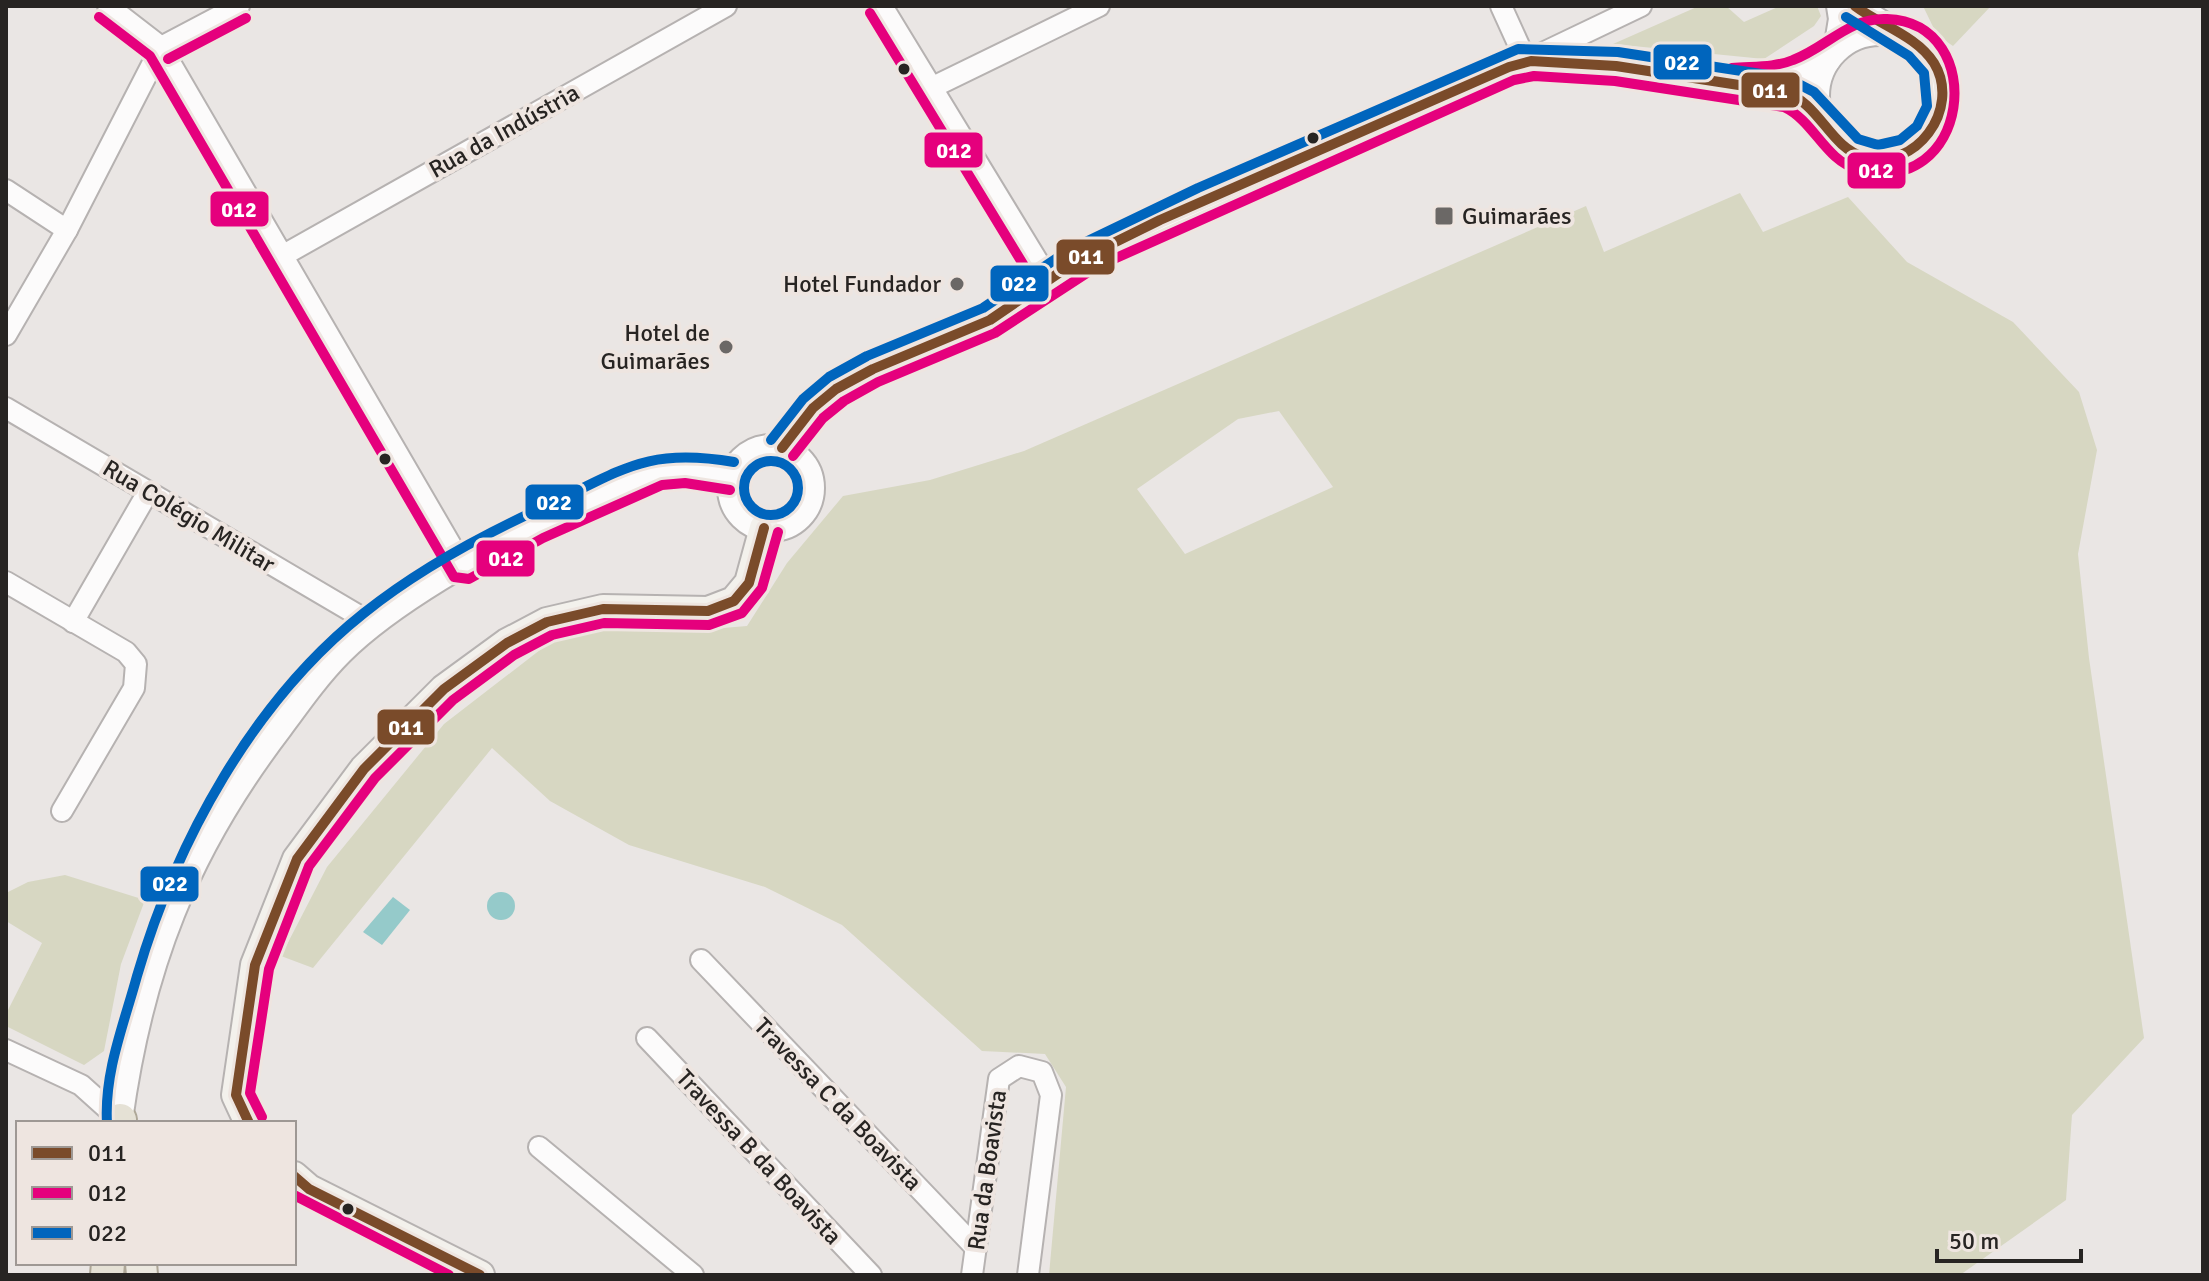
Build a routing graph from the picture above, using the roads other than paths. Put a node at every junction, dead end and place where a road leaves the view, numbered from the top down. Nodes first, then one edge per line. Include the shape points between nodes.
1 (108, 6) edge
2 (239, 6) edge
3 (726, 6) edge
4 (882, 6) edge
5 (1099, 6) edge
6 (1501, 6) edge
7 (1641, 6) edge
8 (1839, 6) edge
9 (1855, 6) edge
10 (1913, 41) junction
11 (161, 47) junction
12 (1832, 55) junction
13 (1526, 61) junction
14 (1734, 82) junction
15 (931, 88) junction
16 (1823, 122) junction
17 (6, 190) edge
18 (67, 230) junction
19 (282, 256) junction
20 (1049, 280) junction
21 (6, 335) edge
22 (6, 408) edge
23 (782, 448) junction
24 (732, 476) junction
25 (148, 492) junction
26 (764, 528) junction
27 (463, 566) junction
28 (6, 582) edge
29 (73, 622) junction
30 (373, 624) junction
31 (62, 811) dead end
32 (701, 960) dead end
33 (647, 1038) dead end
34 (6, 1050) edge
35 (119, 1121) edge
36 (120, 1121) edge
37 (248, 1121) edge
38 (539, 1147) dead end
39 (296, 1178) edge
40 (976, 1248) junction
41 (480, 1275) edge
42 (693, 1275) edge
43 (871, 1275) edge
44 (972, 1275) edge
45 (1028, 1275) edge

1 - 11 street
2 - 11 street
3 - 19 street, Rua da Indústria
4 - 15 street
5 - 15 street
6 - 13 street
7 - 13 street
8 - 12 street
9 - 10 street
10 - 12 street via 1878,33 1860,36
10 - 16 street via 1935,66 1944,97 1931,133 1916,148 1874,159 1852,153
11 - 18 street
11 - 19 street
12 - 14 street via 1789,77
12 - 16 street via 1820,77 1817,100
13 - 14 street
13 - 20 street via 1140,231
14 - 16 street via 1794,95
15 - 20 street
17 - 18 street
18 - 21 street
19 - 27 street
20 - 23 street via 992,319 836,389
22 - 25 street, Rua Colégio Militar
23 - 24 street via 752,451
23 - 26 street via 807,466 812,495 802,515 789,525
24 - 26 street via 732,499 739,513
24 - 27 street via 659,471 537,525
25 - 29 street
25 - 30 street, Rua Colégio Militar
26 - 37 main road via 749,583 734,601 708,611 603,609 547,622 507,643 444,689 364,769 297,859 255,965 236,1095
27 - 30 street
28 - 29 street
29 - 31 street via 126,652 136,664 137,676
30 - 36 street via 318,677 251,766 188,872 137,1024
32 - 40 street, Travessa C da Boavista
33 - 43 street, Travessa B da Boavista
34 - 35 street via 81,1085
38 - 42 street
39 - 41 main road
40 - 44 street, Rua da Boavista
40 - 45 street, Rua da Boavista via 999,1079 1019,1066 1042,1072 1051,1095

